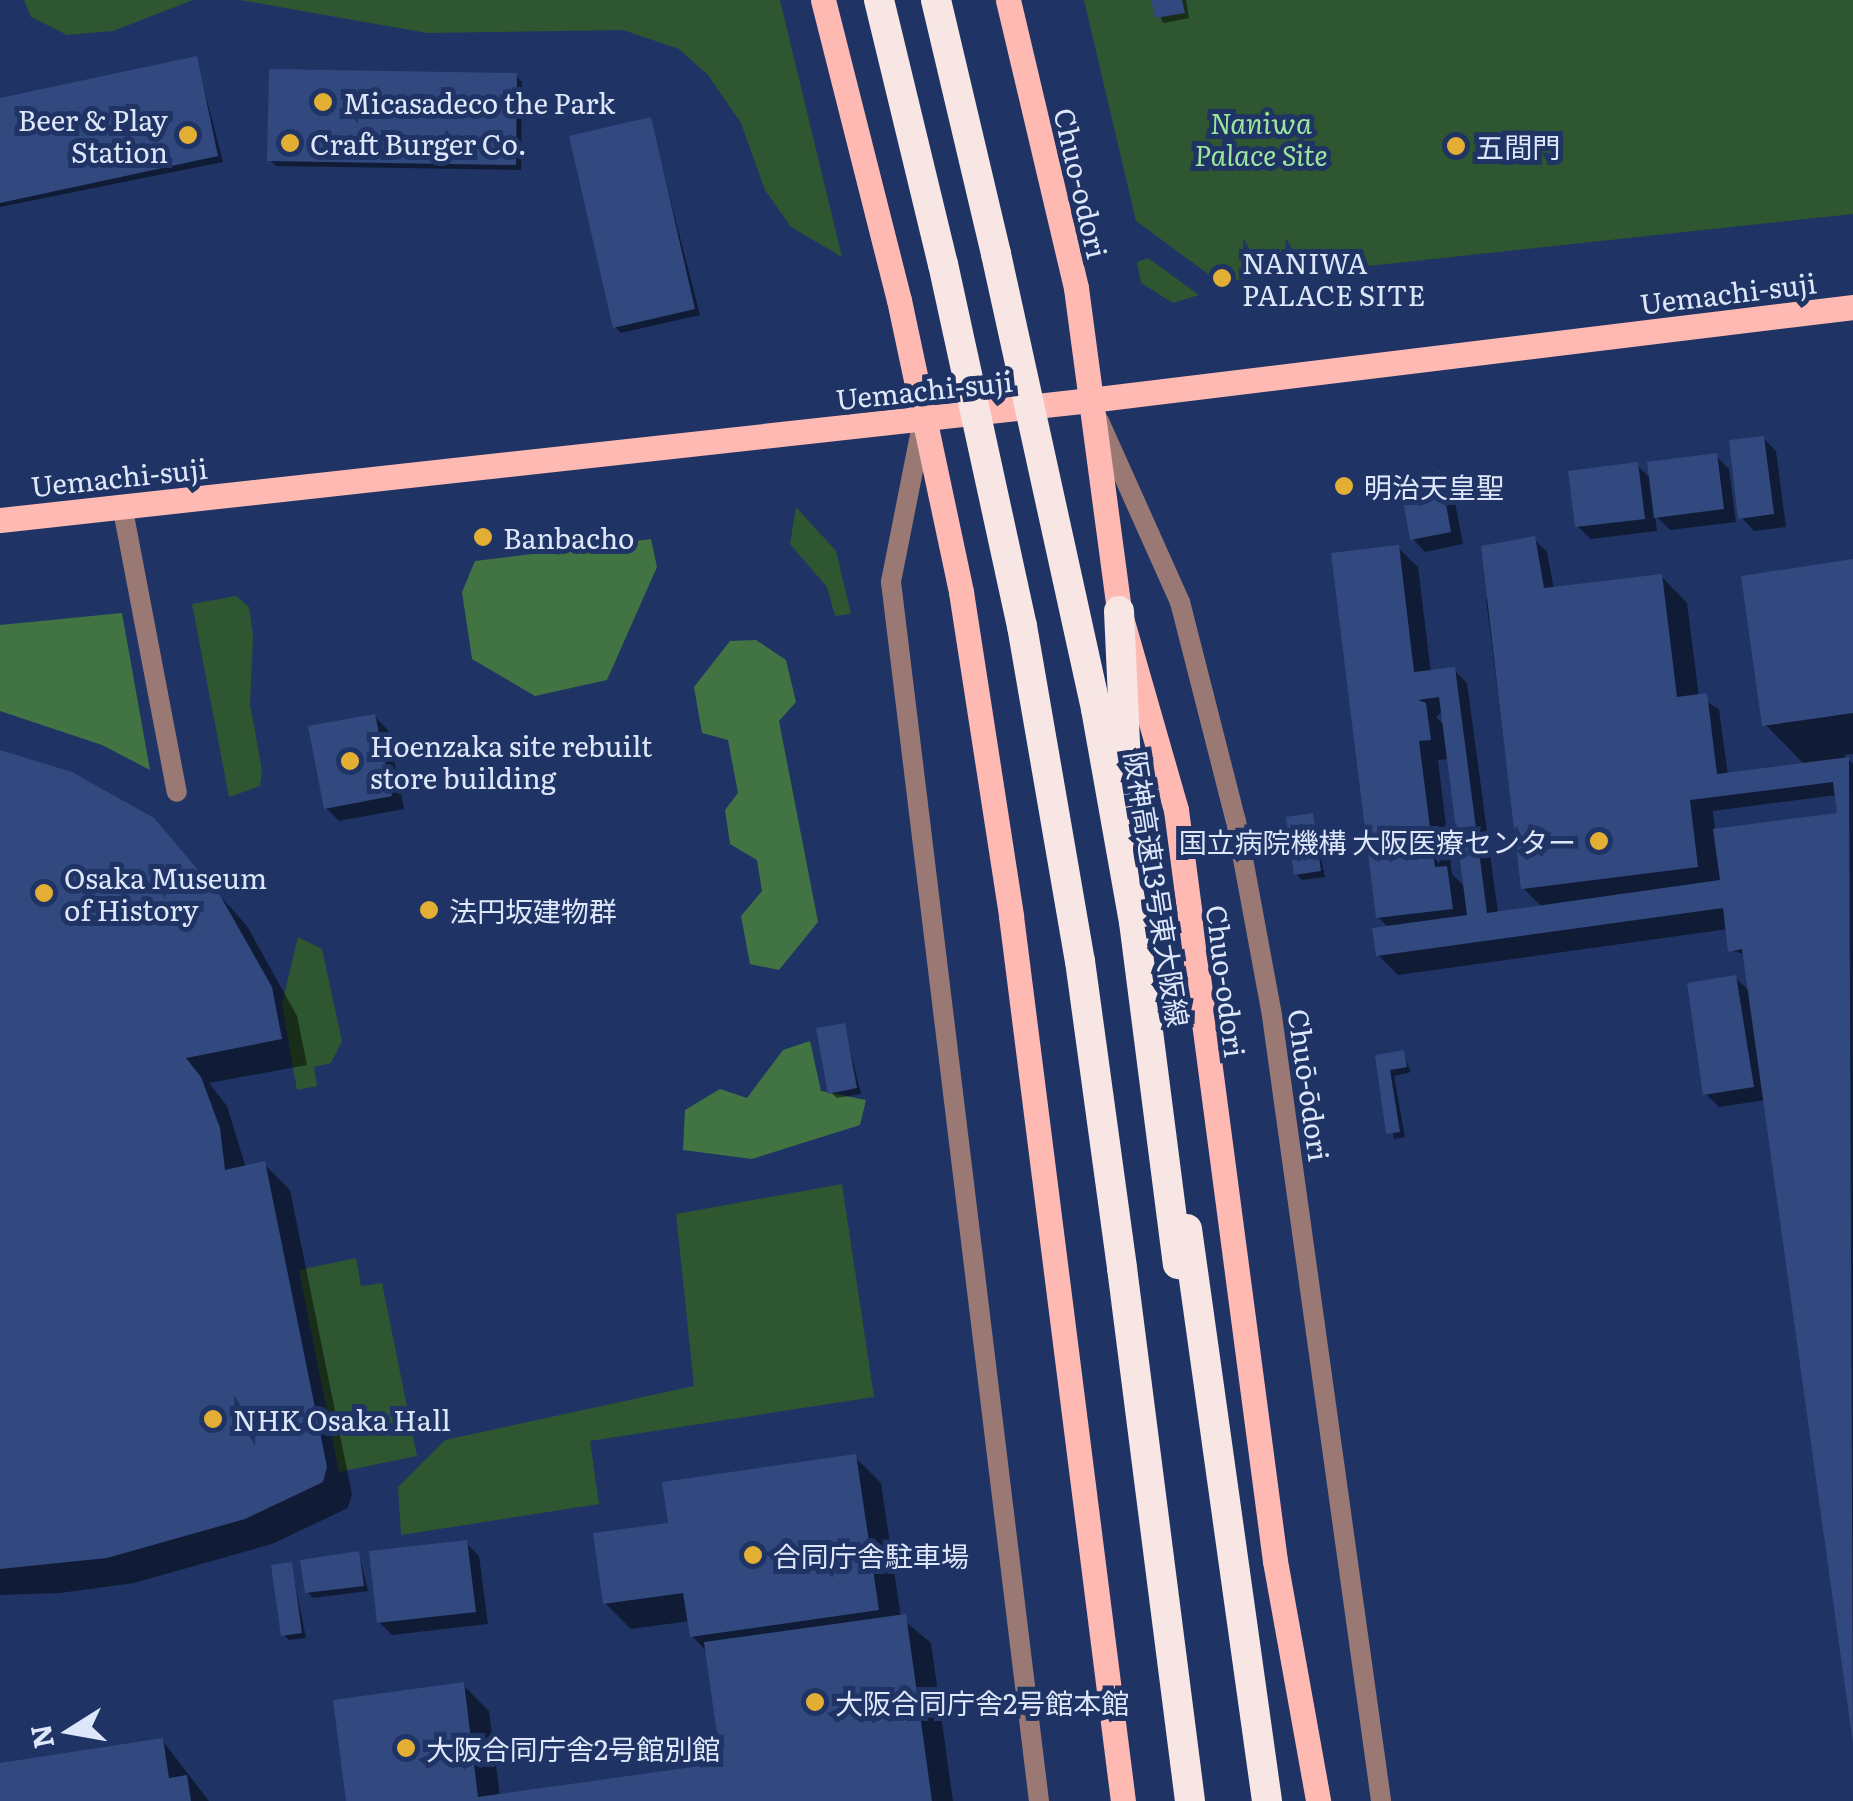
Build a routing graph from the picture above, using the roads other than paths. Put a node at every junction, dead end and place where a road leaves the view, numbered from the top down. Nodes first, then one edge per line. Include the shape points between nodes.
1 (823, 0) edge
2 (936, 0) edge
3 (1008, 0) edge
4 (880, 5) edge
5 (1853, 306) edge
6 (1090, 400) junction
7 (923, 419) junction
8 (122, 506) junction
9 (0, 520) edge
10 (1119, 611) junction
11 (177, 792) dead end
12 (1039, 1801) edge
13 (1123, 1801) edge
14 (1190, 1801) edge
15 (1246, 1801) edge
16 (1267, 1801) edge
17 (1318, 1801) edge
18 (1382, 1801) edge

1 - 7 main road
2 - 15 highway, 阪神高速13号東大阪線, bridge via 1054,506 1134,922
3 - 6 main road, Chuo-odori via 1076,288
4 - 14 highway, bridge via 1014,588 1052,794 1100,1100
5 - 6 main road, Uemachi-suji
6 - 7 main road, Uemachi-suji
6 - 10 main road, Chuo-odori
6 - 18 street, Chuō-ōdori via 1180,602 1236,821 1272,1016
7 - 8 main road, Uemachi-suji
7 - 12 street via 891,582
7 - 13 main road via 962,592 1011,916
8 - 9 main road, Uemachi-suji
8 - 11 street
10 - 16 highway via 1126,811
10 - 17 main road, Chuo-odori via 1176,810 1275,1561

